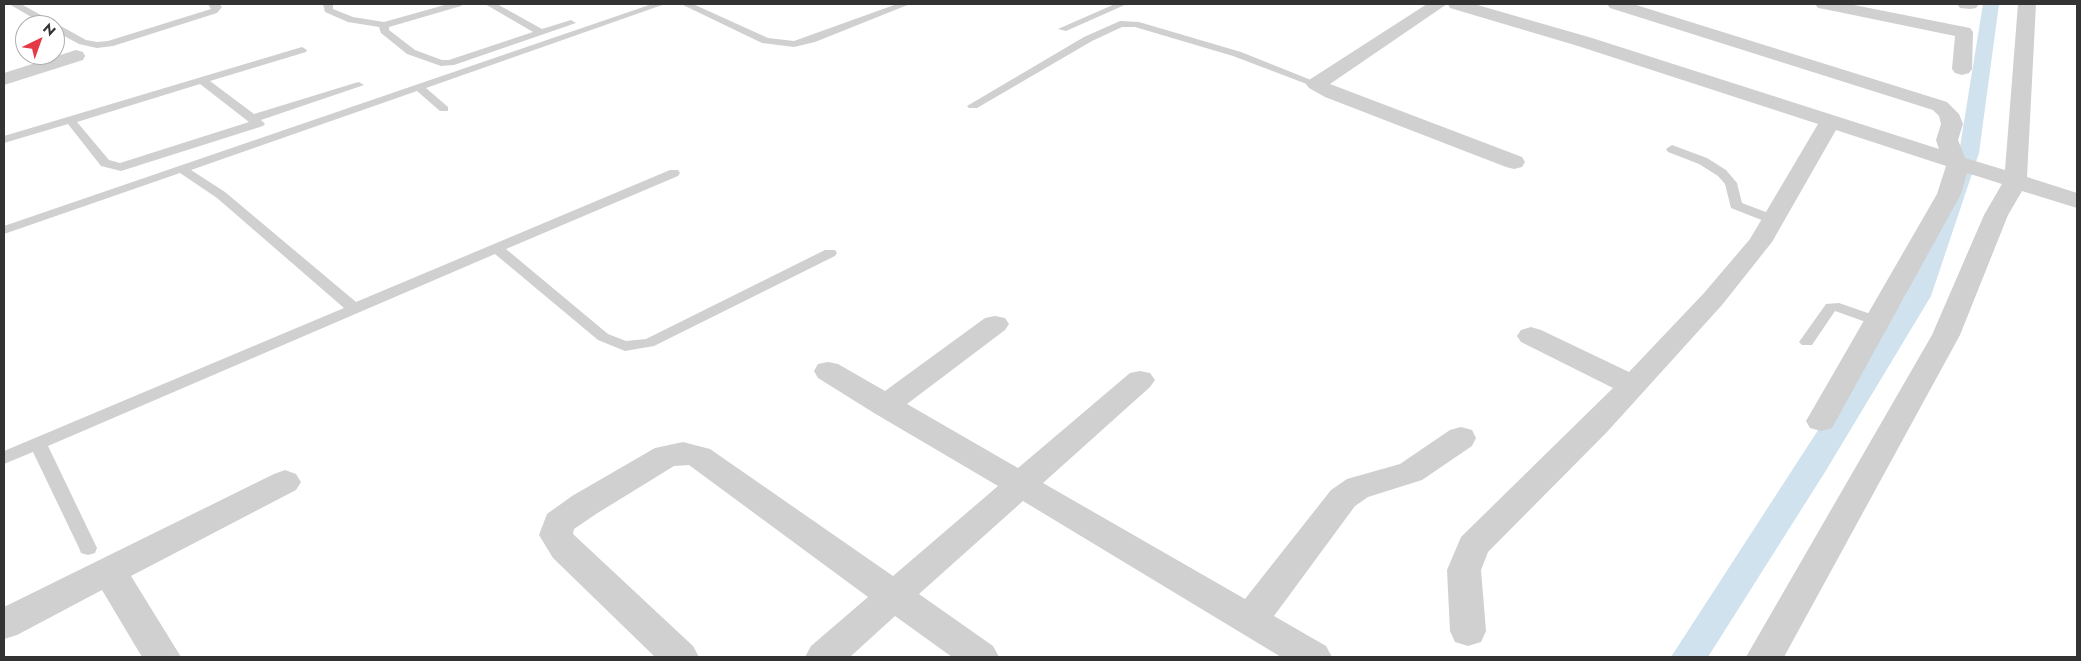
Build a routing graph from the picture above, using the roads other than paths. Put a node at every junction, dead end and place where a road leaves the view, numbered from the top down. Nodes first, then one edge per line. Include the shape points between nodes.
1 (14, 4) edge
2 (213, 4) edge
3 (328, 4) edge
4 (458, 4) edge
5 (490, 4) edge
6 (660, 4) edge
7 (686, 4) edge
8 (905, 4) edge
9 (1122, 4) edge
10 (1438, 4) edge
11 (1456, 4) edge
12 (1616, 4) edge
13 (1829, 4) edge
14 (2027, 4) edge
15 (620, 6) dead end
16 (34, 15) edge
17 (384, 25) junction
18 (1063, 30) dead end
19 (65, 32) edge
20 (542, 33) junction
21 (302, 50) dead end
22 (76, 56) dead end
23 (1962, 69) dead end
24 (4, 79) edge
25 (201, 80) junction
26 (1316, 84) junction
27 (359, 85) dead end
28 (417, 86) junction
29 (973, 106) dead end
30 (444, 109) dead end
31 (70, 120) junction
32 (254, 121) junction
33 (1830, 121) junction
34 (277, 135) junction
35 (4, 140) edge
36 (1672, 149) dead end
37 (1514, 162) dead end
38 (1960, 164) junction
39 (180, 168) junction
40 (674, 173) dead end
41 (2006, 179) junction
42 (2077, 202) edge
43 (1774, 220) junction
44 (4, 230) edge
45 (496, 248) junction
46 (830, 253) dead end
47 (355, 308) junction
48 (1877, 321) junction
49 (995, 324) dead end
50 (1531, 336) dead end
51 (1807, 342) dead end
52 (828, 371) dead end
53 (1140, 380) dead end
54 (1633, 386) junction
55 (885, 406) junction
56 (1821, 421) dead end
57 (1461, 438) dead end
58 (38, 444) junction
59 (4, 458) edge
60 (285, 482) dead end
61 (1020, 486) junction
62 (98, 560) junction
63 (893, 597) junction
64 (1250, 620) junction
65 (4, 624) edge
66 (1468, 631) dead end
67 (162, 657) edge
68 (680, 657) edge
69 (824, 657) edge
70 (980, 657) edge
71 (1313, 657) edge
72 (1765, 657) edge

1 - 16 lane
2 - 19 lane via 217,7 214,11 109,44 83,42
3 - 17 lane via 328,10 351,20
4 - 17 lane
5 - 20 lane
6 - 28 lane
7 - 8 lane via 766,41 794,44
9 - 18 lane
10 - 26 street
11 - 33 street
12 - 38 street via 1940,106 1949,114 1952,124 1947,140 1950,151
13 - 23 street via 1856,18 1964,32
14 - 41 street
15 - 20 lane
17 - 20 lane via 384,31 411,52 441,63 450,63
21 - 25 lane
22 - 24 street
25 - 31 lane
25 - 32 lane
26 - 29 lane via 1194,41 1136,24 1120,24
26 - 37 street via 1332,93
27 - 32 lane
28 - 30 lane
28 - 34 lane
31 - 32 lane via 105,163 121,167
31 - 35 lane
32 - 34 lane
33 - 38 street
33 - 43 street
34 - 39 lane
36 - 43 lane via 1703,161 1722,173 1730,183 1736,205
38 - 41 street
38 - 48 street via 1949,194
39 - 44 lane
39 - 47 lane via 221,195
40 - 45 lane
41 - 42 street
41 - 72 street via 1996,216 1946,335
43 - 54 street via 1713,299
45 - 46 lane via 603,337 624,346 649,343
45 - 47 lane
47 - 58 lane
48 - 51 lane via 1831,307
48 - 56 street
49 - 55 street
50 - 54 street
52 - 55 street
53 - 61 street
54 - 66 street via 1473,546 1464,570
55 - 61 street
57 - 64 street via 1411,472 1358,487 1343,498
58 - 59 lane
58 - 62 lane
60 - 62 street
61 - 63 street
61 - 64 street
62 - 65 street
62 - 67 street
63 - 68 street via 698,457 683,453 666,456 571,514 559,523 556,535 565,549
63 - 69 street
63 - 70 street
64 - 71 street

